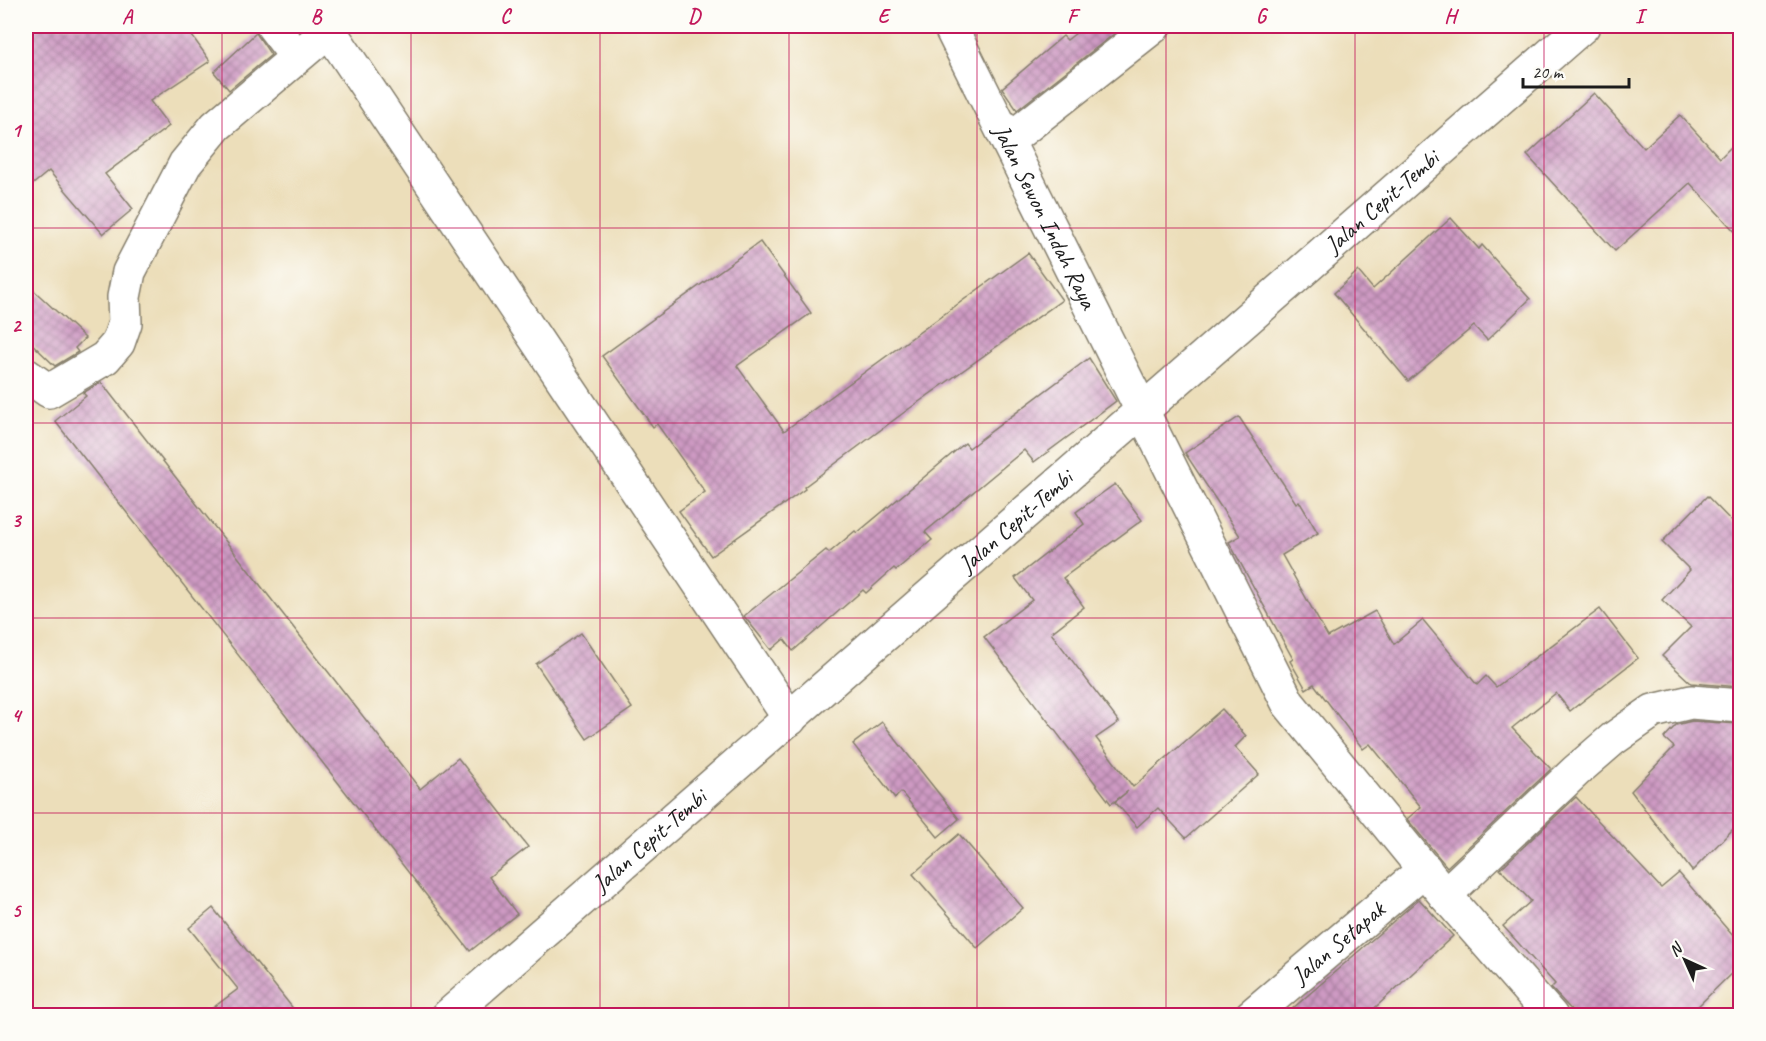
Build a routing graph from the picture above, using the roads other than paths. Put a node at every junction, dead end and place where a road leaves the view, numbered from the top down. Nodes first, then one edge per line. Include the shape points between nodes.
1 (273, 26) edge
2 (950, 26) edge
3 (1154, 26) edge
4 (1583, 26) edge
5 (332, 28) edge
6 (296, 56) junction
7 (1009, 141) junction
8 (26, 375) edge
9 (1142, 408) junction
10 (1740, 706) edge
11 (790, 719) junction
12 (1425, 868) junction
13 (1445, 895) junction
14 (448, 1016) edge
15 (1251, 1016) edge
16 (1551, 1016) edge

1 - 6 street
2 - 7 street, Jalan Sewon Indah Raya
3 - 7 street
4 - 9 street, Jalan Cepit-Tembi
5 - 6 street
5 - 11 street
6 - 8 street via 216,126 185,164 129,272 124,297 125,323 118,344 105,358 49,391
7 - 9 street, Jalan Sewon Indah Raya
9 - 11 street, Jalan Cepit-Tembi
9 - 12 street, Jalan Sewon Indah Raya via 1288,703
10 - 13 street via 1691,702 1653,711 1576,771
11 - 14 street, Jalan Cepit-Tembi
12 - 13 street, Jalan Sewon Indah Raya
12 - 15 street, Jalan Setapak
13 - 16 street, Jalan Sewon Indah Raya

